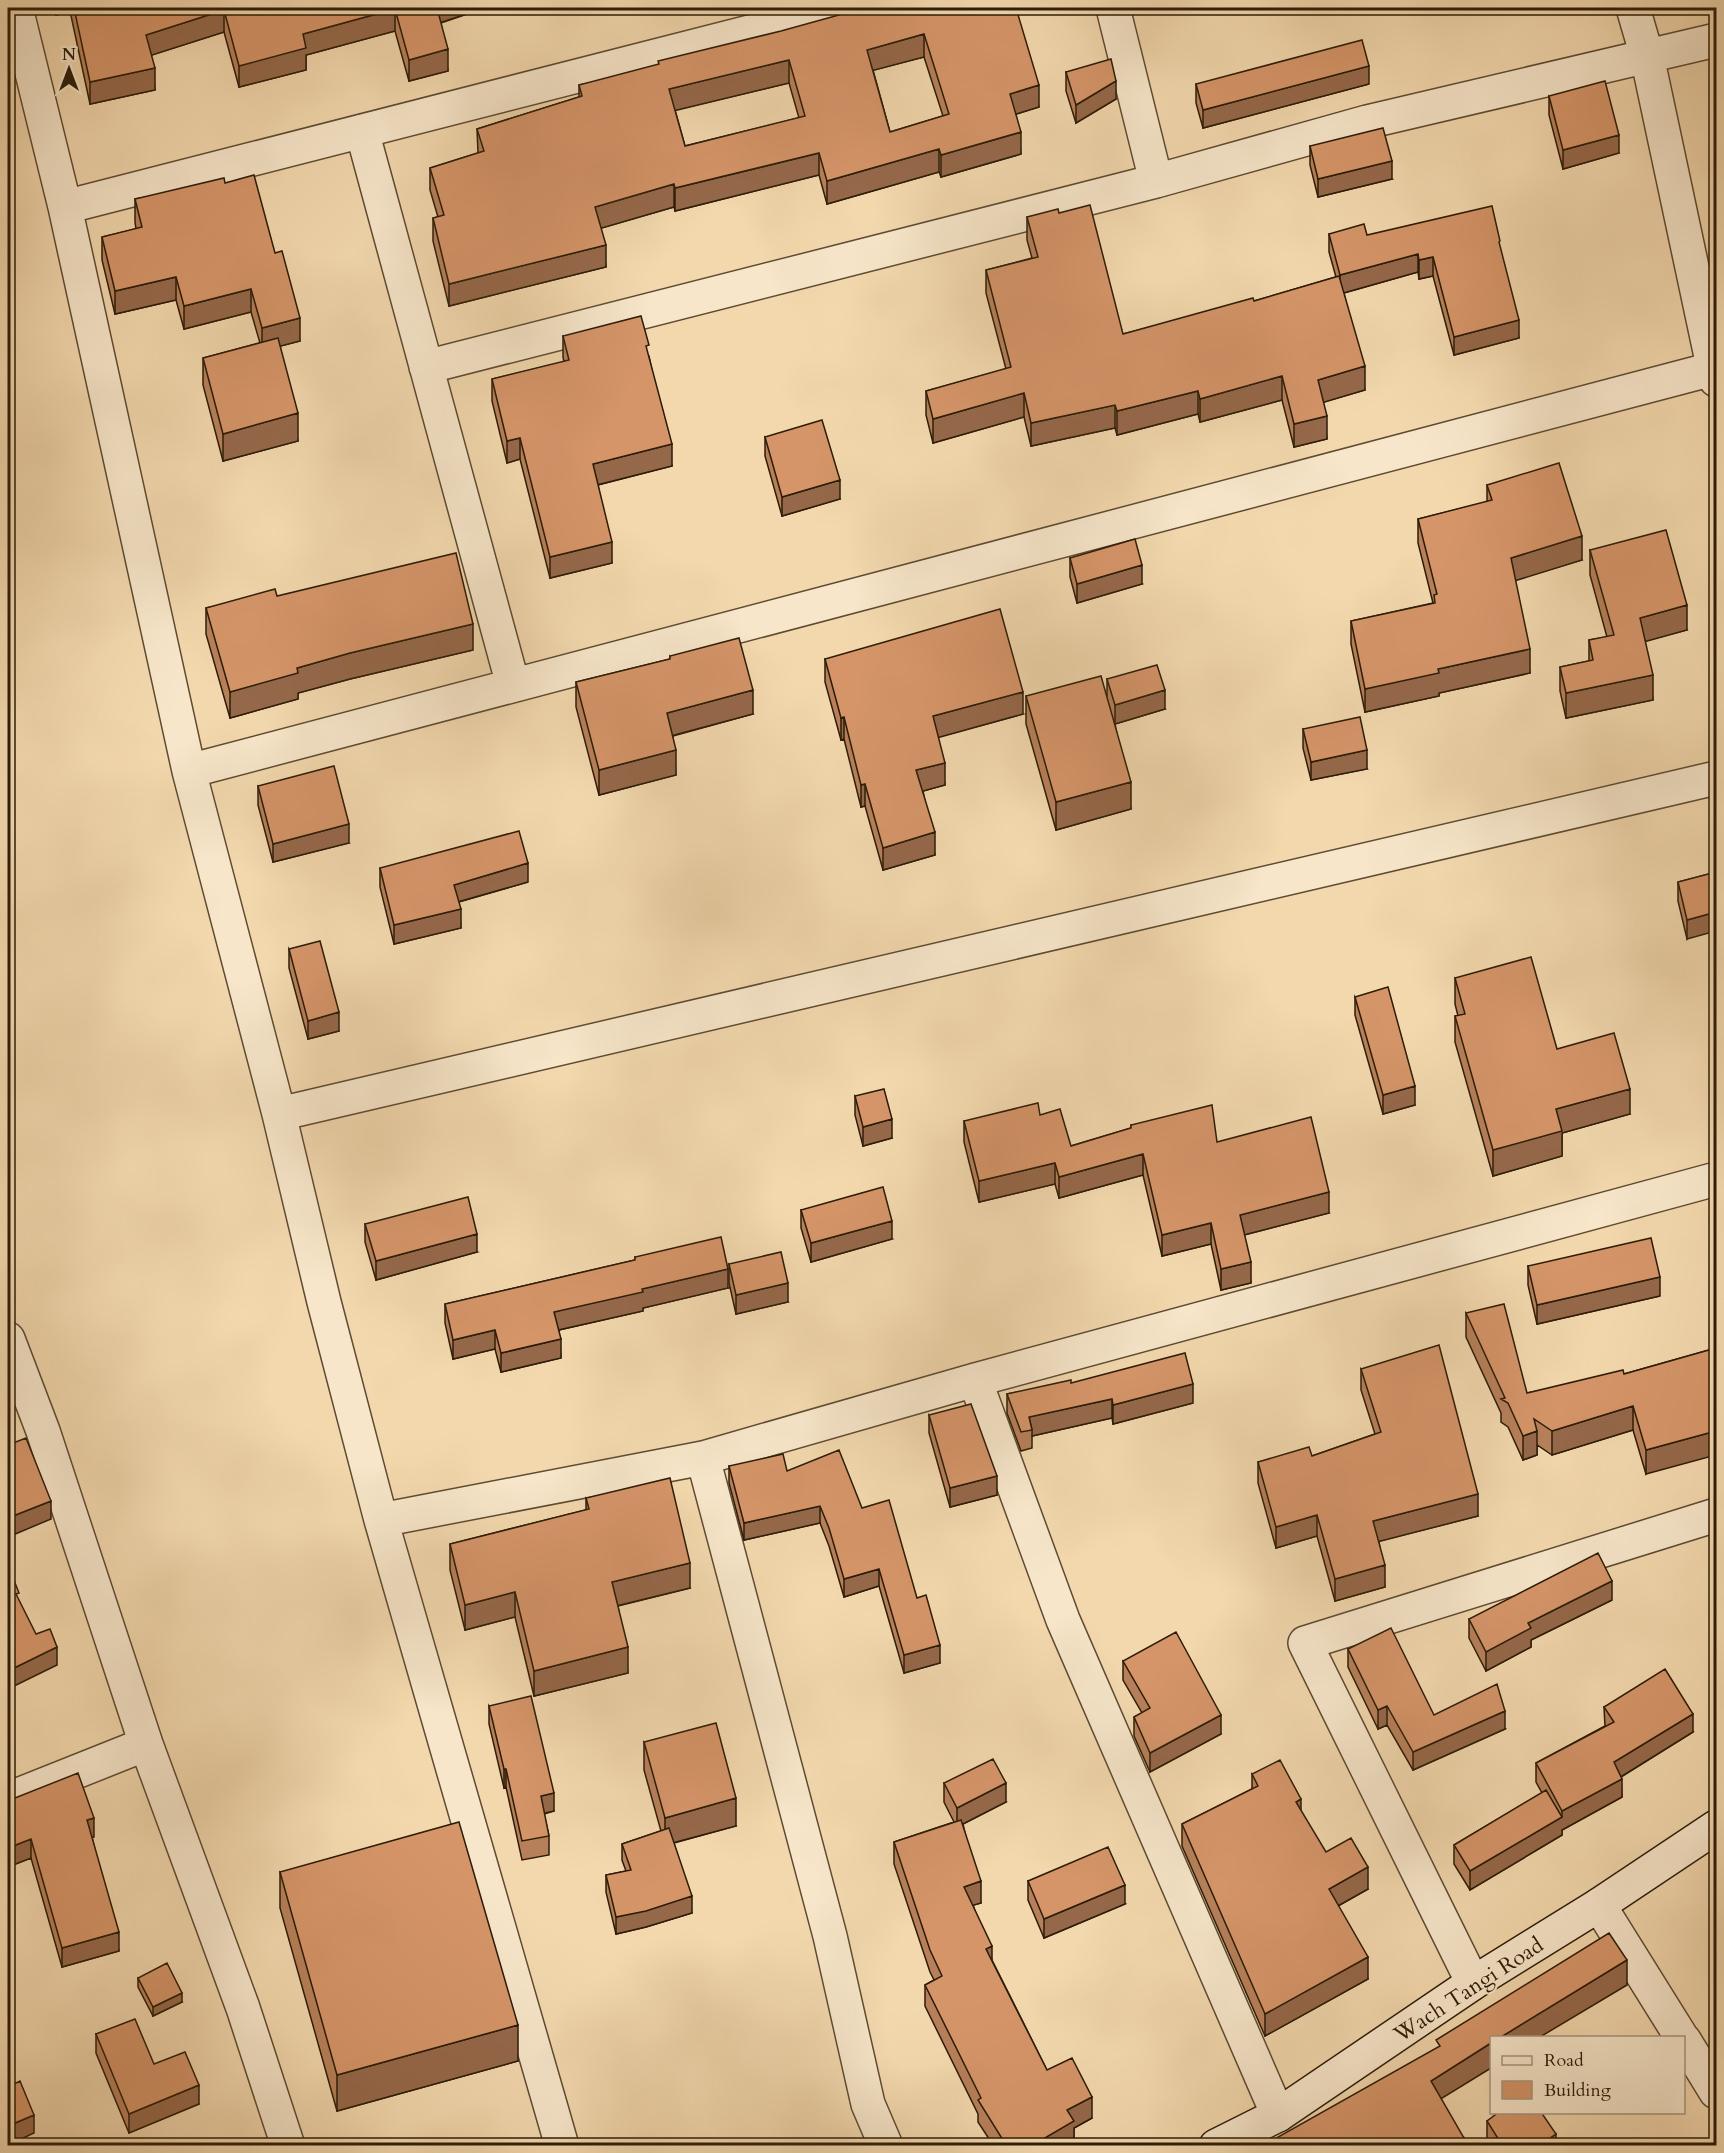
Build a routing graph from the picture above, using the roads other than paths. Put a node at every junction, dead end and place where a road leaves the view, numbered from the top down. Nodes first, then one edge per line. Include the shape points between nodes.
1 (16, 8) edge
2 (843, 8) edge
3 (1113, 8) edge
4 (1633, 8) edge
5 (1716, 40) edge
6 (1647, 56) junction
7 (362, 131) junction
8 (1156, 181) junction
9 (65, 207) junction
10 (426, 367) junction
11 (1715, 372) edge
12 (513, 685) junction
13 (189, 771) junction
14 (1716, 778) edge
15 (279, 1114) junction
16 (1716, 1179) edge
17 (8, 1339) edge
18 (975, 1380) junction
19 (703, 1458) junction
20 (1716, 1515) edge
21 (381, 1520) junction
22 (146, 1743) junction
23 (8, 1799) edge
24 (1716, 1827) edge
25 (1599, 1905) junction
26 (1473, 1983) junction
27 (1682, 2036) edge
28 (1685, 2041) edge
29 (1716, 2092) edge
30 (1278, 2115) junction
31 (288, 2145) edge
32 (562, 2145) edge
33 (886, 2145) edge
34 (1216, 2145) edge

1 - 9 street
2 - 7 street
3 - 8 street
4 - 6 street
5 - 6 street
6 - 8 street via 1367,122
6 - 11 street
7 - 9 street
7 - 10 street
8 - 10 street
9 - 13 street
10 - 12 street
11 - 12 street
12 - 13 street
13 - 15 street
14 - 15 street
15 - 21 street
16 - 18 street
17 - 22 street via 43,1431
18 - 19 street
18 - 30 street via 1063,1620
19 - 21 street
19 - 33 street via 831,1936 868,2104
20 - 26 street via 1305,1643
21 - 32 street
22 - 23 street
22 - 31 street via 243,2008
24 - 25 street, Wach Tangi Road
25 - 26 street, Wach Tangi Road
25 - 27 street
26 - 30 street, Wach Tangi Road
28 - 29 street
30 - 34 street, Wach Tangi Road

